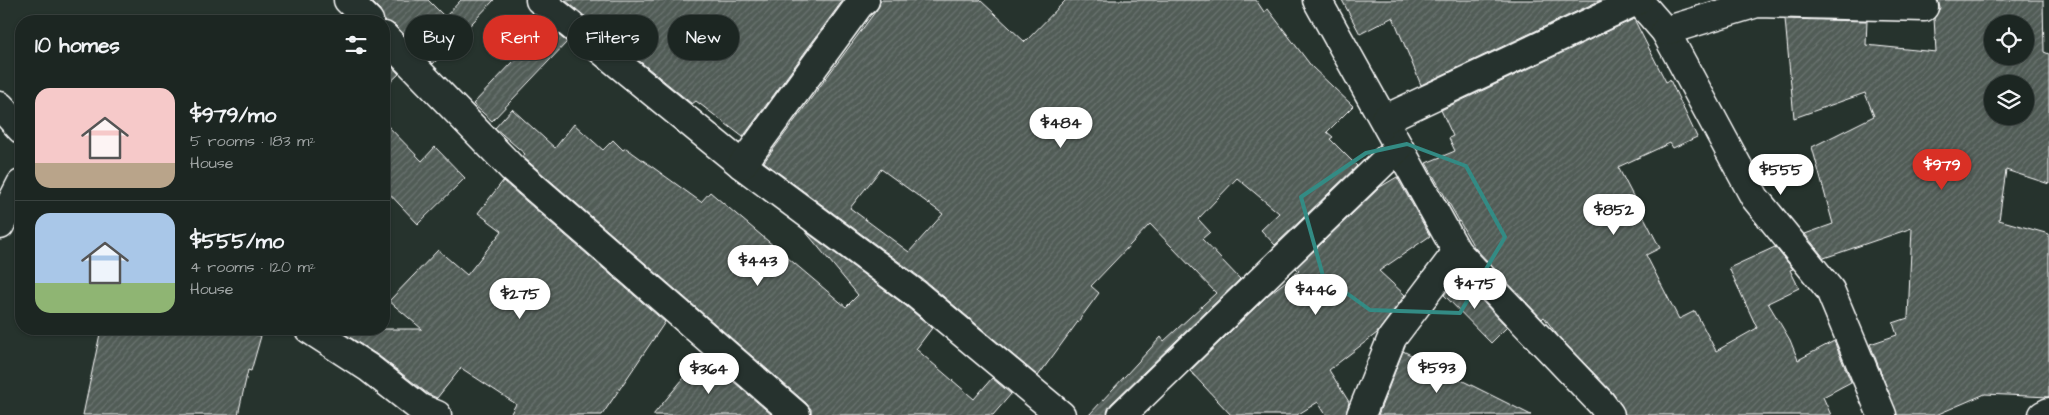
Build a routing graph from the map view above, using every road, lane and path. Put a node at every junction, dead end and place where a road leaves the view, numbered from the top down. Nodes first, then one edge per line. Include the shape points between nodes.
1 (348, 0) edge
2 (540, 0) edge
3 (865, 0) edge
4 (1317, 0) edge
5 (1638, 0) edge
6 (1757, 2) edge
7 (1924, 7) dead end
8 (363, 15) edge
9 (1665, 31) junction
10 (390, 42) edge
11 (0, 106) edge
12 (1385, 119) junction
13 (15, 122) edge
14 (1398, 148) junction
15 (742, 165) junction
16 (15, 196) edge
17 (0, 225) edge
18 (1457, 252) junction
19 (317, 335) edge
20 (2049, 412) edge
21 (438, 415) edge
22 (796, 415) edge
23 (1061, 415) edge
24 (1122, 415) edge
25 (1360, 415) edge
26 (1610, 415) edge
27 (1882, 415) edge
28 (2043, 415) edge

1 - 8 street
2 - 15 street
3 - 15 street
4 - 12 street
5 - 9 street
5 - 12 street
6 - 7 street
6 - 9 street
9 - 27 street via 1755,198 1830,290
10 - 22 street via 512,168
11 - 13 street
12 - 14 street
14 - 18 street
14 - 24 street
15 - 23 street via 916,294
16 - 17 street
18 - 25 street via 1392,338
18 - 26 street
19 - 21 street via 369,368 420,408
20 - 28 street

